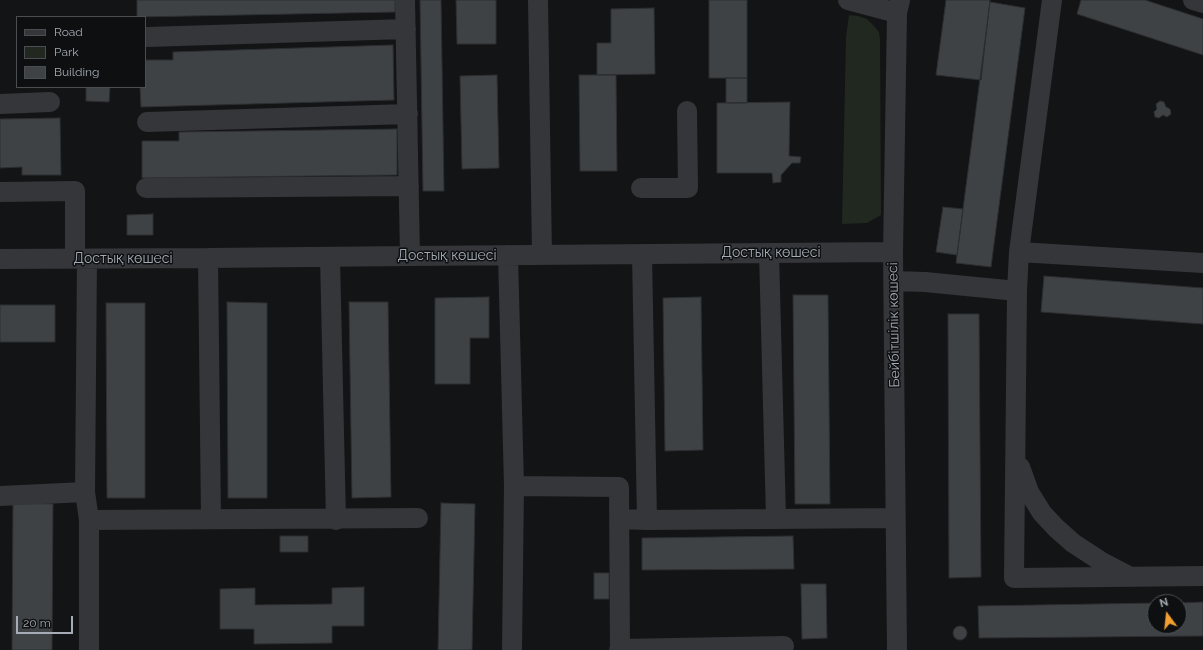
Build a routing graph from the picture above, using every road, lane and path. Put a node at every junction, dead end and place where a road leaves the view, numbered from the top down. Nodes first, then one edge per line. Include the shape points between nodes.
1 (406, 0) edge
2 (538, 0) edge
3 (848, 0) edge
4 (1052, 0) edge
5 (1193, 0) edge
6 (1203, 4) edge
7 (898, 7) edge
8 (406, 29) junction
9 (147, 37) dead end
10 (50, 102) dead end
11 (0, 104) edge
12 (687, 111) dead end
13 (408, 114) junction
14 (147, 122) dead end
15 (409, 186) junction
16 (146, 188) dead end
17 (642, 188) dead end
18 (0, 192) edge
19 (893, 252) junction
20 (1019, 252) junction
21 (769, 253) junction
22 (642, 254) junction
23 (508, 255) junction
24 (542, 255) junction
25 (410, 256) junction
26 (330, 257) junction
27 (208, 258) junction
28 (0, 259) edge
29 (81, 259) junction
30 (1203, 263) edge
31 (894, 282) junction
32 (1017, 291) junction
33 (1015, 447) junction
34 (514, 486) junction
35 (85, 492) junction
36 (0, 496) edge
37 (418, 518) dead end
38 (776, 518) junction
39 (896, 518) junction
40 (211, 519) junction
41 (620, 519) junction
42 (89, 520) junction
43 (336, 520) junction
44 (647, 520) junction
45 (1129, 576) junction
46 (1203, 576) edge
47 (784, 646) dead end
48 (620, 649) edge
49 (89, 650) edge
50 (512, 650) edge
51 (897, 650) edge

1 - 8 street
2 - 24 street
3 - 7 street
4 - 20 street
5 - 6 street
7 - 19 street, Бейбітшілік көшесі
8 - 9 street
8 - 13 street
10 - 11 street
12 - 17 street via 688,188
13 - 14 street
13 - 15 street
15 - 16 street
15 - 25 street
18 - 29 street via 76,191
19 - 21 street, Достық көшесі
19 - 31 street, Бейбітшілік көшесі
20 - 30 street
20 - 32 street
21 - 22 street, Достық көшесі
21 - 38 street
22 - 24 street, Достық көшесі
22 - 44 street
23 - 24 street, Достық көшесі
23 - 25 street, Достық көшесі
23 - 34 street
25 - 26 street, Достық көшесі
26 - 27 street, Достық көшесі
26 - 43 street
27 - 29 street, Достық көшесі
27 - 40 street
28 - 29 street, Достық көшесі
29 - 35 street
31 - 32 street via 925,282
31 - 39 street, Бейбітшілік көшесі
32 - 33 street
33 - 45 street via 1029,492 1042,513 1073,543
33 - 45 street via 1014,578
34 - 41 street via 619,487
34 - 50 street
35 - 36 street
35 - 42 street
37 - 43 street
38 - 39 street
38 - 44 street
39 - 51 street, Бейбітшілік көшесі
40 - 42 street
40 - 43 street
41 - 44 street
41 - 48 street
42 - 49 street
45 - 46 street
47 - 48 street

